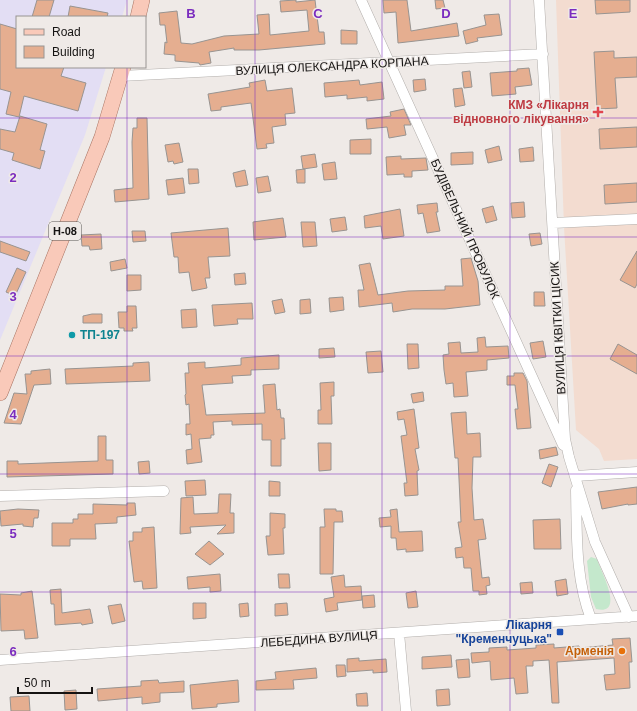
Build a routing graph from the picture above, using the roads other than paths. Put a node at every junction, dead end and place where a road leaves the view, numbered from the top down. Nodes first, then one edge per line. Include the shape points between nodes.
1 (142, 0) edge
2 (361, 0) edge
3 (540, 0) edge
4 (138, 16) edge
5 (543, 54) junction
6 (390, 63) junction
7 (122, 72) edge
8 (637, 219) edge
9 (552, 223) junction
10 (0, 393) edge
11 (568, 457) junction
12 (637, 472) edge
13 (576, 476) junction
14 (164, 491) dead end
15 (0, 496) edge
16 (633, 616) edge
17 (590, 619) junction
18 (399, 633) junction
19 (0, 660) edge
20 (406, 711) edge

1 - 4 main road
2 - 6 street, БУДІВЕЛЬНИЙ ПРОВУЛОК
3 - 5 street, ВУЛИЦЯ КВІТКИ ЦІСИК
5 - 6 street, ВУЛИЦЯ ОЛЕКСАНДРА КОРПАНА
5 - 9 street, ВУЛИЦЯ КВІТКИ ЦІСИК
6 - 7 street, ВУЛИЦЯ ОЛЕКСАНДРА КОРПАНА
6 - 11 street, БУДІВЕЛЬНИЙ ПРОВУЛОК
7 - 10 main road, Н-08 via 102,137
8 - 9 street
9 - 11 street, ВУЛИЦЯ КВІТКИ ЦІСИК
11 - 13 street, ВУЛИЦЯ КВІТКИ ЦІСИК
12 - 13 street
13 - 16 street, ВУЛИЦЯ КВІТКИ ЦІСИК via 595,542
13 - 17 street, ВУЛИЦЯ КВІТКИ ЦІСИК via 579,572 583,599
14 - 15 street
16 - 17 street, ЛЕБЕДИНА ВУЛИЦЯ
17 - 18 street, ЛЕБЕДИНА ВУЛИЦЯ
18 - 19 street, ЛЕБЕДИНА ВУЛИЦЯ
18 - 20 street

